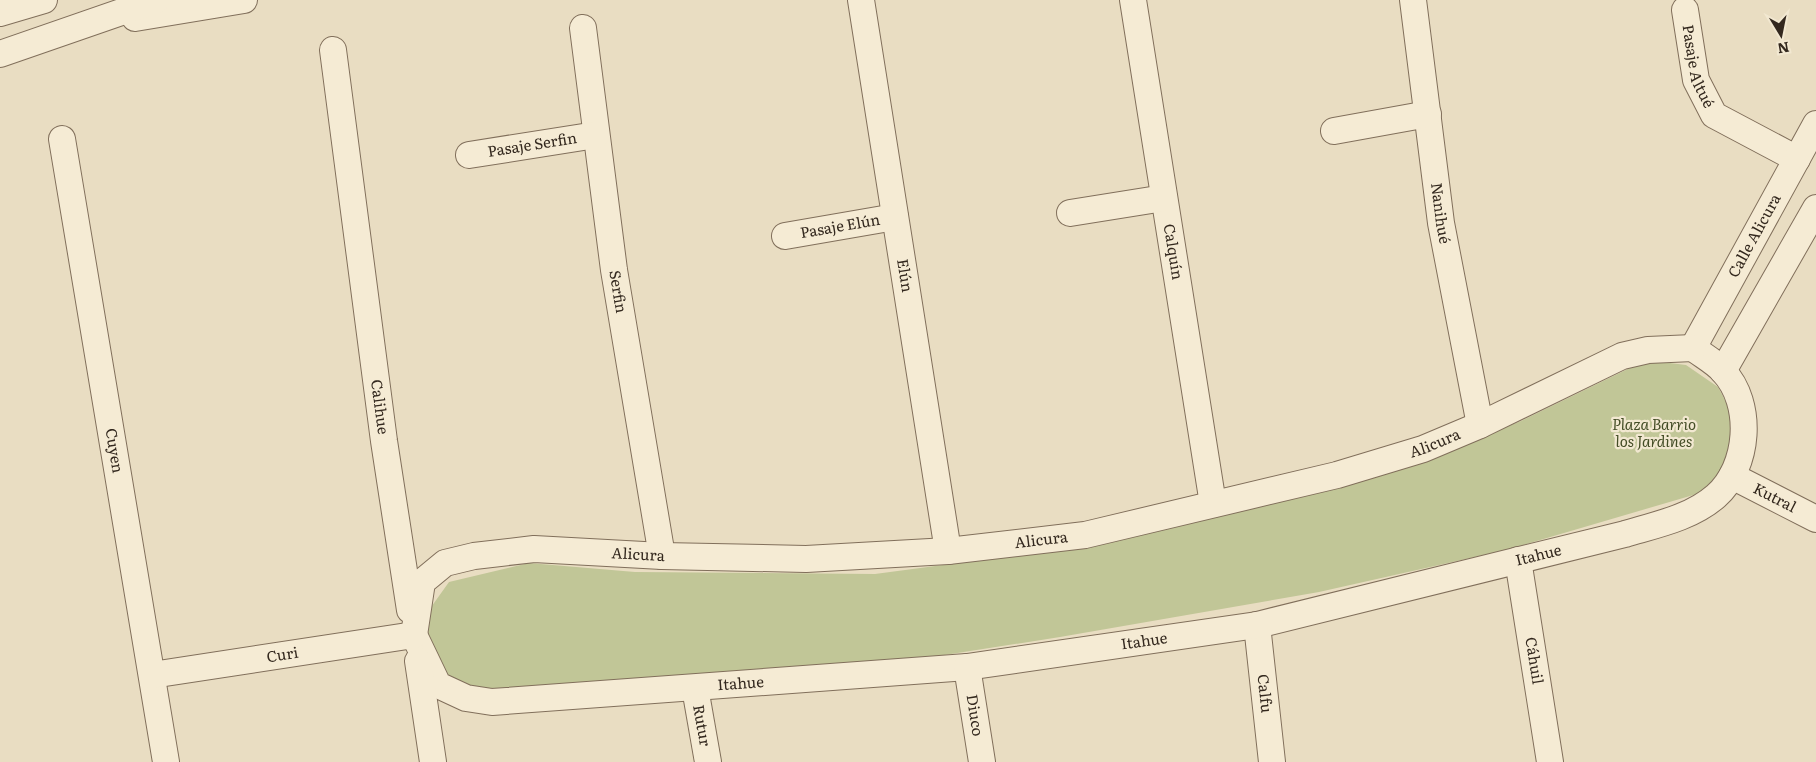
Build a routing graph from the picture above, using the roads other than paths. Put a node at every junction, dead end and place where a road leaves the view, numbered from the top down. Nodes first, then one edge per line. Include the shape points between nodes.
1 (44, 0) edge
2 (156, 0) edge
3 (244, 0) edge
4 (861, 0) edge
5 (1133, 0) edge
6 (1413, 0) edge
7 (1685, 10) dead end
8 (0, 13) edge
9 (90, 25) junction
10 (583, 28) dead end
11 (333, 50) dead end
12 (0, 54) edge
13 (1428, 114) junction
14 (1816, 124) edge
15 (1334, 131) dead end
16 (596, 135) junction
17 (62, 139) dead end
18 (469, 155) dead end
19 (1797, 159) junction
20 (1164, 198) junction
21 (1816, 208) edge
22 (1070, 213) dead end
23 (895, 218) junction
24 (785, 236) dead end
25 (1692, 348) junction
26 (1723, 372) junction
27 (1480, 425) junction
28 (1732, 476) junction
29 (1213, 504) junction
30 (1816, 519) edge
31 (948, 551) junction
32 (662, 556) junction
33 (1518, 560) junction
34 (1257, 625) junction
35 (414, 635) junction
36 (967, 667) junction
37 (152, 675) junction
38 (695, 688) junction
39 (166, 762) edge
40 (433, 762) edge
41 (708, 762) edge
42 (982, 762) edge
43 (1272, 762) edge
44 (1550, 762) edge

1 - 8 street
2 - 9 street
3 - 9 street
4 - 23 street, Elún
5 - 20 street, Calquín
6 - 13 street, Nanihué
7 - 19 street, Pasaje Altué via 1696,80 1714,115
9 - 12 street
10 - 16 street, Serfin
11 - 35 street, Calihue via 384,442
13 - 15 street
13 - 27 street, Nanihué via 1441,224
14 - 19 street, Calle Alicura
16 - 18 street, Pasaje Serfin
16 - 32 street, Serfin via 616,280
17 - 37 street, Cuyen
19 - 25 street, Calle Alicura
20 - 22 street
20 - 29 street, Calquín
21 - 26 street
23 - 24 street, Pasaje Elún
23 - 31 street, Elún
25 - 26 street, Itahue
25 - 27 street, Alicura via 1648,350 1622,356
26 - 28 street, Itahue via 1743,412 1744,441
27 - 29 street, Alicura via 1423,449 1337,475
28 - 30 street, Kutral
28 - 33 street, Itahue via 1716,496 1682,516 1625,534
29 - 31 street, Alicura via 1085,535
31 - 32 street, Alicura via 806,559
32 - 35 street, Alicura via 534,550 445,562 422,582
33 - 34 street, Itahue
33 - 44 street, Cáhuil
34 - 36 street, Itahue
34 - 43 street, Calfu
35 - 37 street, Curi
35 - 38 street, Itahue via 438,685 466,698 492,702
35 - 40 street, Calihue
36 - 38 street, Itahue
36 - 42 street, Diuco
37 - 39 street, Cuyen
38 - 41 street, Rutur

